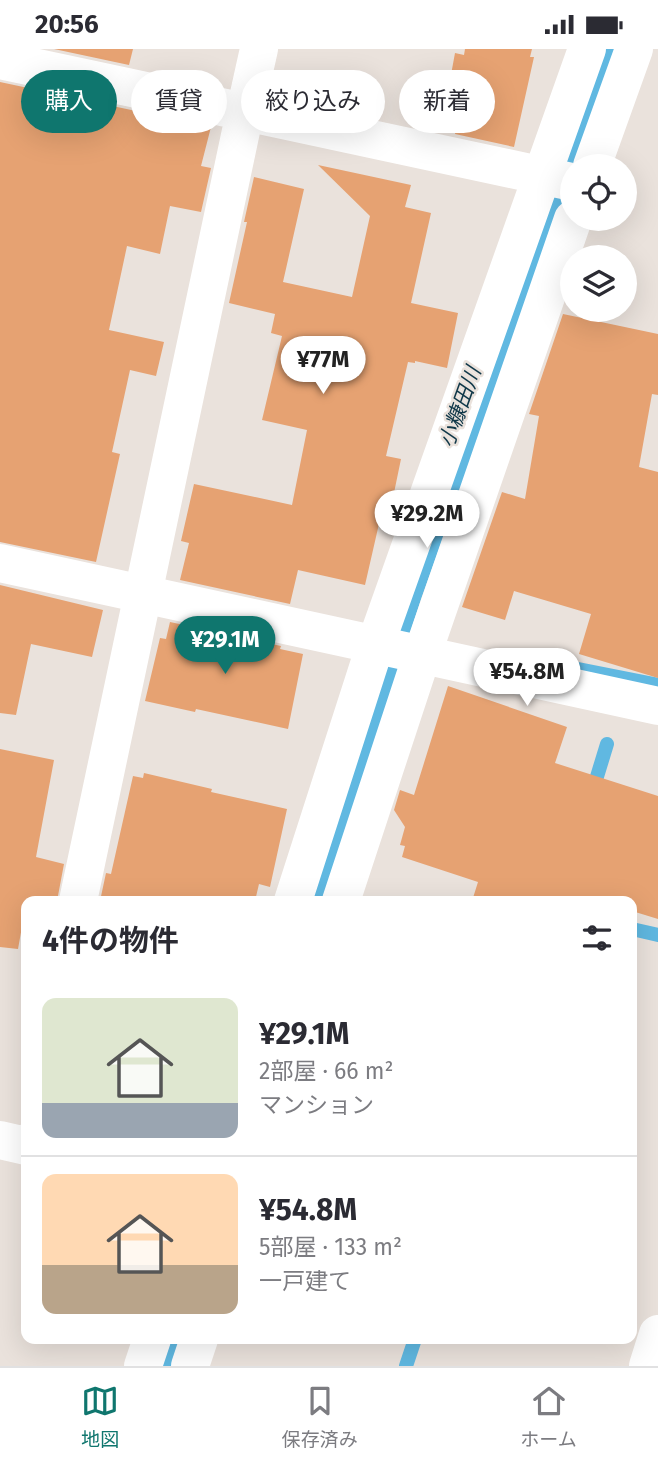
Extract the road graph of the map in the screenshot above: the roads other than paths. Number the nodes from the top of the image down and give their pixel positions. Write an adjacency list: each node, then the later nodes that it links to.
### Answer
1 (259, 49): 5 (street)
2 (587, 49): 10 (street)
3 (634, 49): 9 (street)
4 (0, 60): 6 (street)
5 (254, 70)
6 (241, 111)
7 (241, 131): 13 (street)
8 (342, 133): 10 (street)
9 (596, 154)
10 (554, 179): 14 (street)
11 (568, 231): 14 (street)
12 (0, 563): 13 (street)
13 (143, 594): 14 (street); 16 (street)
14 (397, 650): 15 (street); 17 (street); 18 (street)
15 (658, 706)
16 (79, 896)
17 (295, 896)
18 (342, 896)
19 (0, 1140): 20 (street)
20 (21, 1144)
21 (658, 1334): 26 (street)
22 (150, 1344): 24 (street)
23 (197, 1344): 25 (street)
24 (143, 1366)
25 (190, 1366)
26 (648, 1366)

